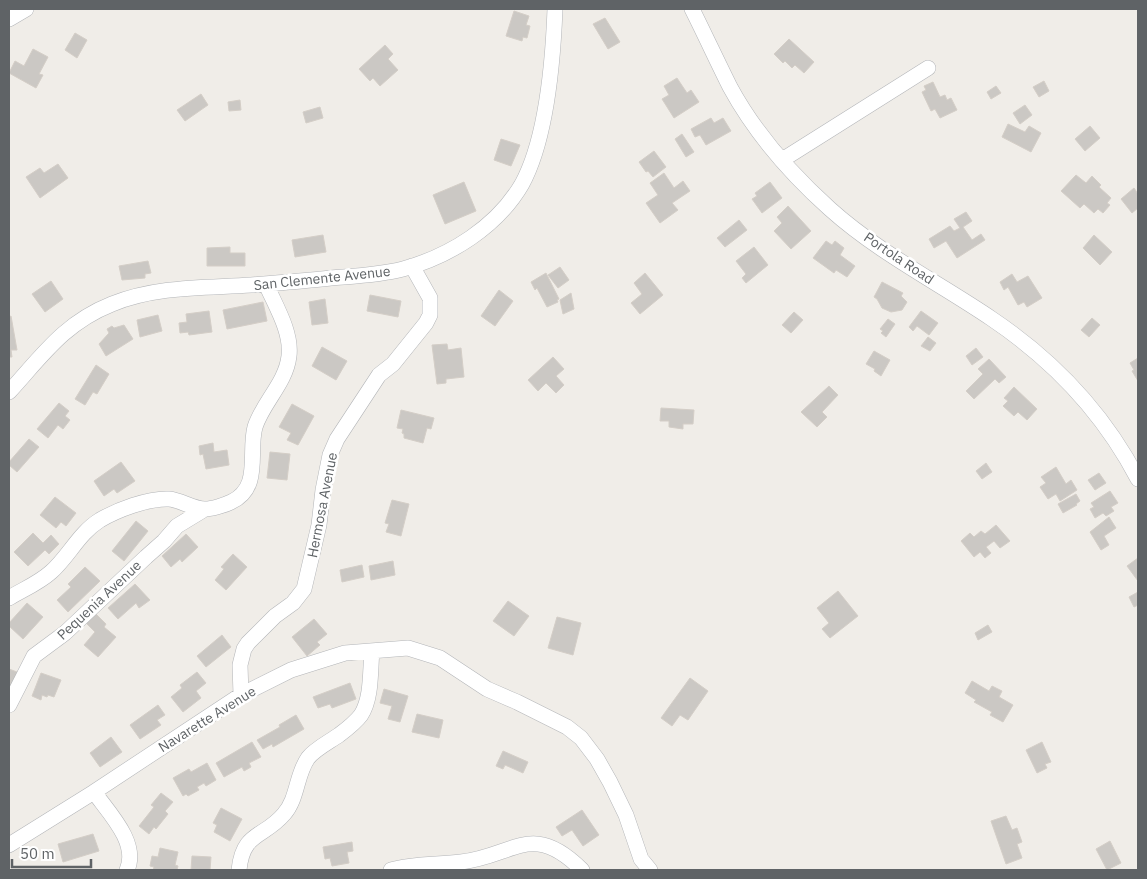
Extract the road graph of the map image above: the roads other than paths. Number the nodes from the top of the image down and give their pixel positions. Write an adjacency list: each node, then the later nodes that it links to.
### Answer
1 (26, 9): 4 (street)
2 (555, 9): 7 (street, San Clemente Avenue)
3 (692, 9): 6 (street, Portola Road)
4 (9, 19)
5 (928, 68): 6 (street)
6 (782, 160): 10 (street, Portola Road)
7 (412, 266): 8 (street, San Clemente Avenue); 14 (street, Hermosa Avenue)
8 (266, 284): 9 (street, San Clemente Avenue); 11 (street)
9 (9, 392)
10 (1138, 480)
11 (205, 509): 12 (street); 15 (street, Pequenia Avenue)
12 (9, 598)
13 (372, 651): 14 (street, Navarette Avenue); 19 (street); 22 (street, Navarette Avenue)
14 (240, 695): 16 (street, Navarette Avenue)
15 (9, 705)
16 (94, 792): 17 (street, Navarette Avenue); 18 (street)
17 (9, 845)
18 (127, 870)
19 (239, 870)
20 (391, 870): 21 (street)
21 (582, 870)
22 (650, 870)

